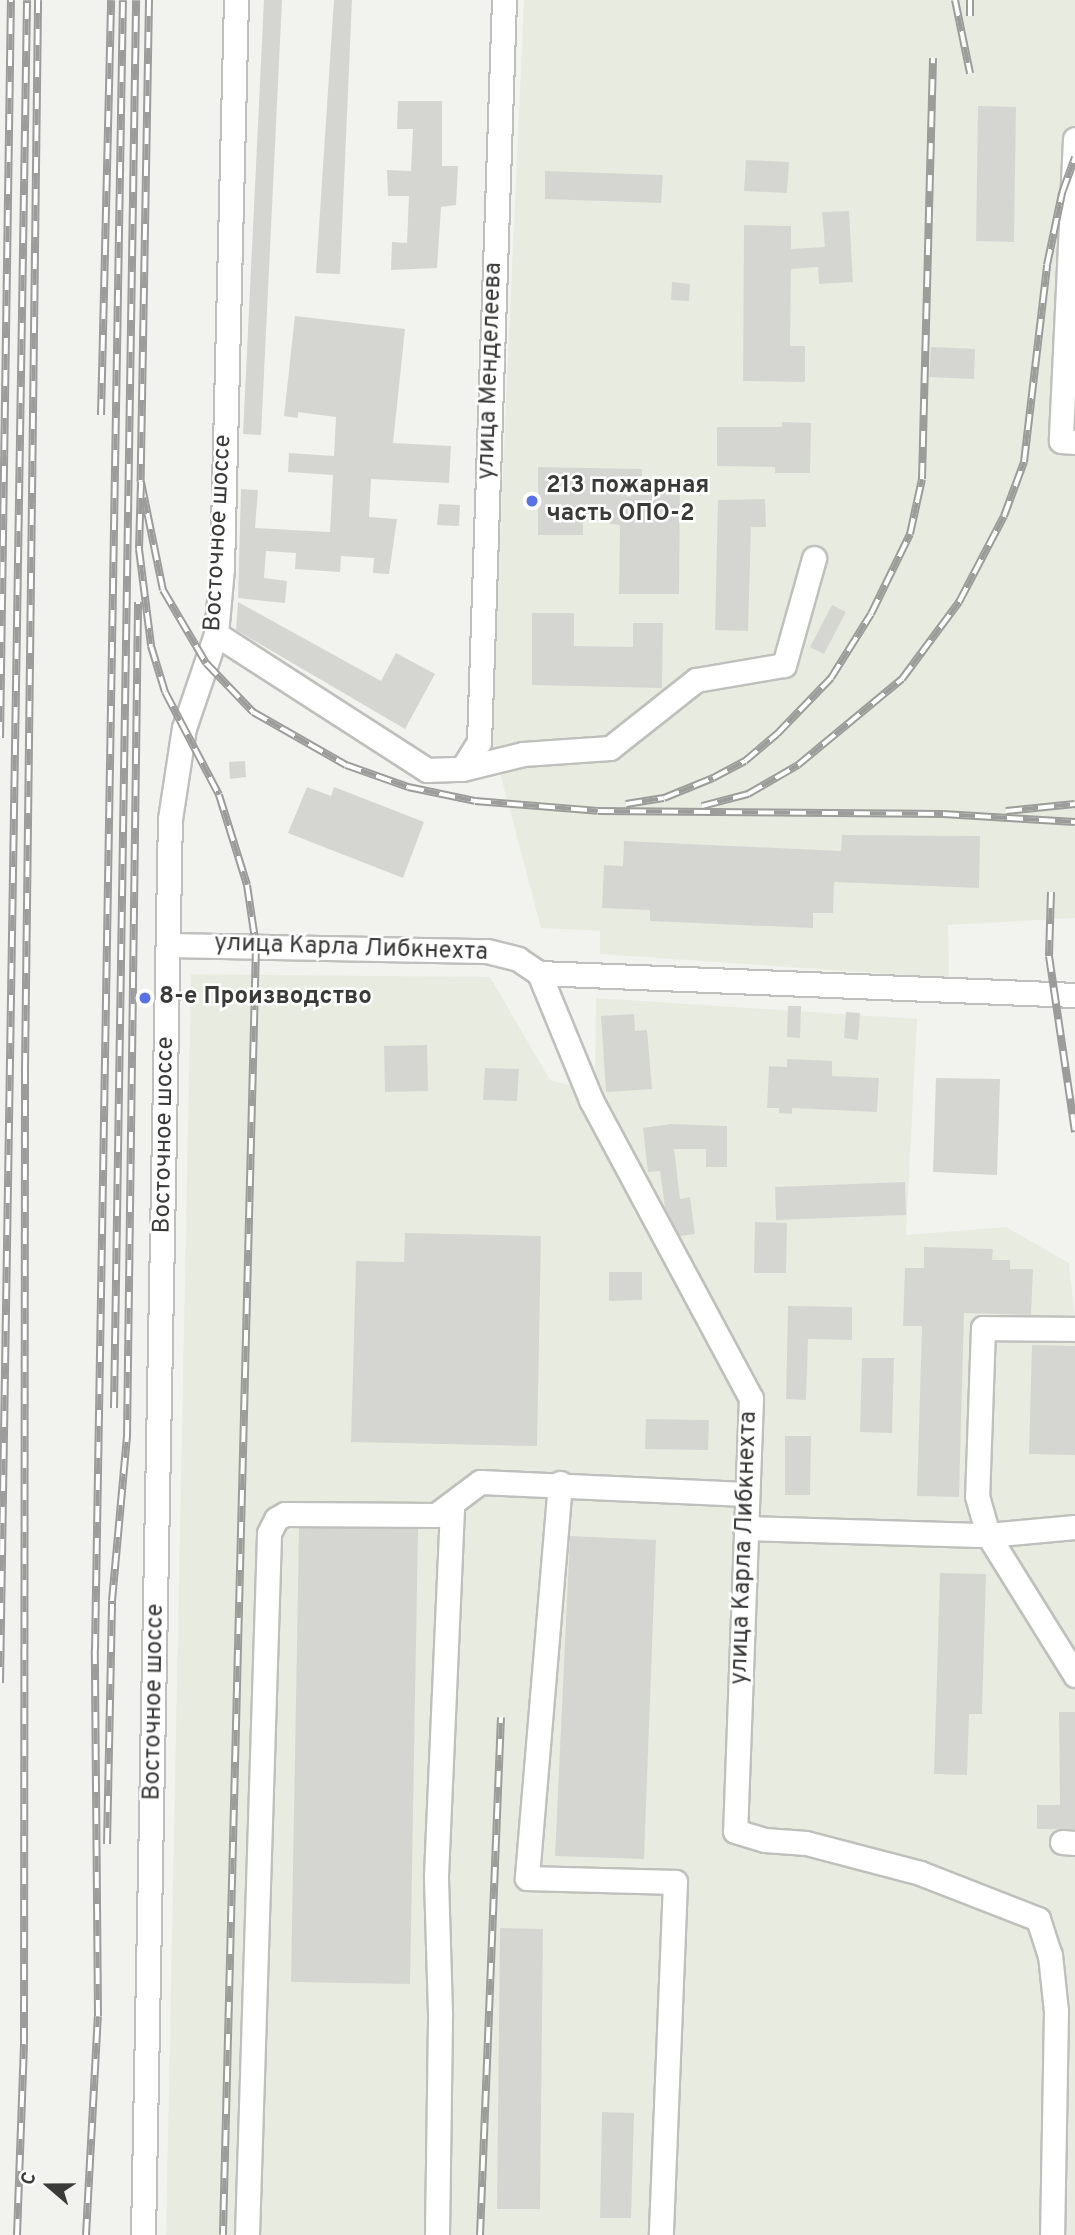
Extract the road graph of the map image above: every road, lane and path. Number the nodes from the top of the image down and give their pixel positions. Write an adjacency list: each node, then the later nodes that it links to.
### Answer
1 (236, 0): 6 (street, Восточное шоссе)
2 (504, 0): 7 (street, улица Менделеева)
3 (1075, 139): 4 (street)
4 (1075, 442)
5 (814, 558): 7 (street)
6 (216, 634): 7 (street); 8 (street, Восточное шоссе)
7 (462, 769)
8 (168, 945): 9 (street, улица Карла Либкнехта); 19 (street, Восточное шоссе)
9 (539, 973): 10 (street); 13 (street, улица Карла Либкнехта)
10 (1075, 995)
11 (1075, 1329): 17 (street)
12 (560, 1483): 13 (street); 14 (street); 22 (street)
13 (747, 1493): 16 (street, улица Карла Либкнехта)
14 (452, 1508): 20 (street); 21 (street)
15 (1075, 1527): 17 (street)
16 (745, 1528): 17 (street); 23 (street, улица Карла Либкнехта)
17 (988, 1535): 18 (street)
18 (1075, 1675)
19 (143, 2235)
20 (247, 2235)
21 (437, 2235)
22 (661, 2235)
23 (1052, 2235)

